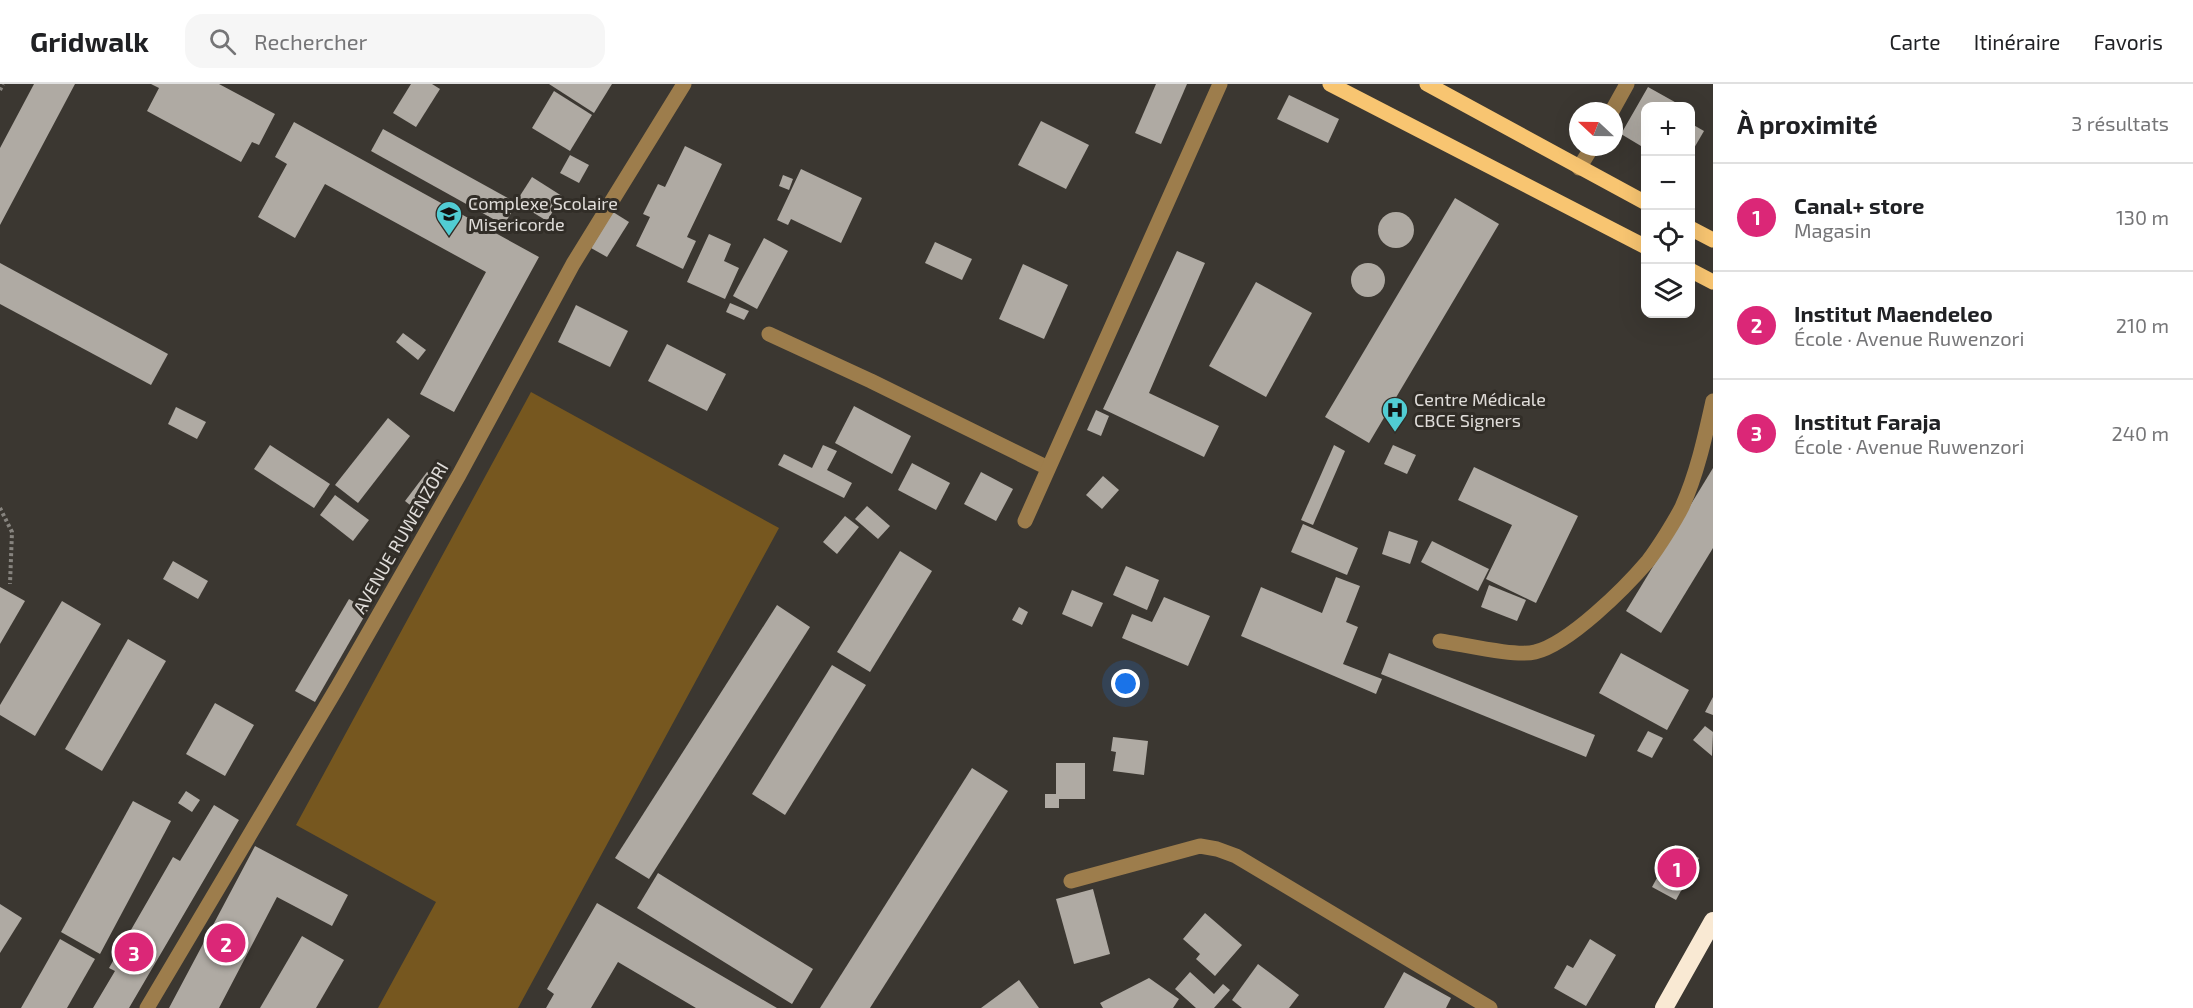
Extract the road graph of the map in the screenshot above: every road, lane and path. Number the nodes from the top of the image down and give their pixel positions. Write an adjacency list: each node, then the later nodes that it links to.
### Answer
1 (3, 84): 8 (path)
2 (684, 84): 27 (street, AVENUE RUWENZORI)
3 (1220, 84): 20 (street)
4 (1330, 84): 7 (main road)
5 (1427, 84): 11 (main road)
6 (1628, 84): 9 (street)
7 (1347, 88): 15 (main road)
8 (0, 90)
9 (1617, 102)
10 (1587, 156): 11 (street)
11 (1580, 168): 12 (main road)
12 (1641, 200)
13 (1695, 231): 14 (main road)
14 (1713, 240)
15 (1641, 244)
16 (1695, 273): 17 (main road)
17 (1713, 282)
18 (769, 334): 20 (street)
19 (1713, 402): 24 (street)
20 (1048, 468): 22 (street)
21 (0, 508): 23 (path)
22 (1025, 521)
23 (10, 584)
24 (1440, 640)
25 (1071, 881): 28 (street)
26 (1713, 921): 29 (highway)
27 (147, 1008)
28 (1490, 1008)
29 (1664, 1008)

